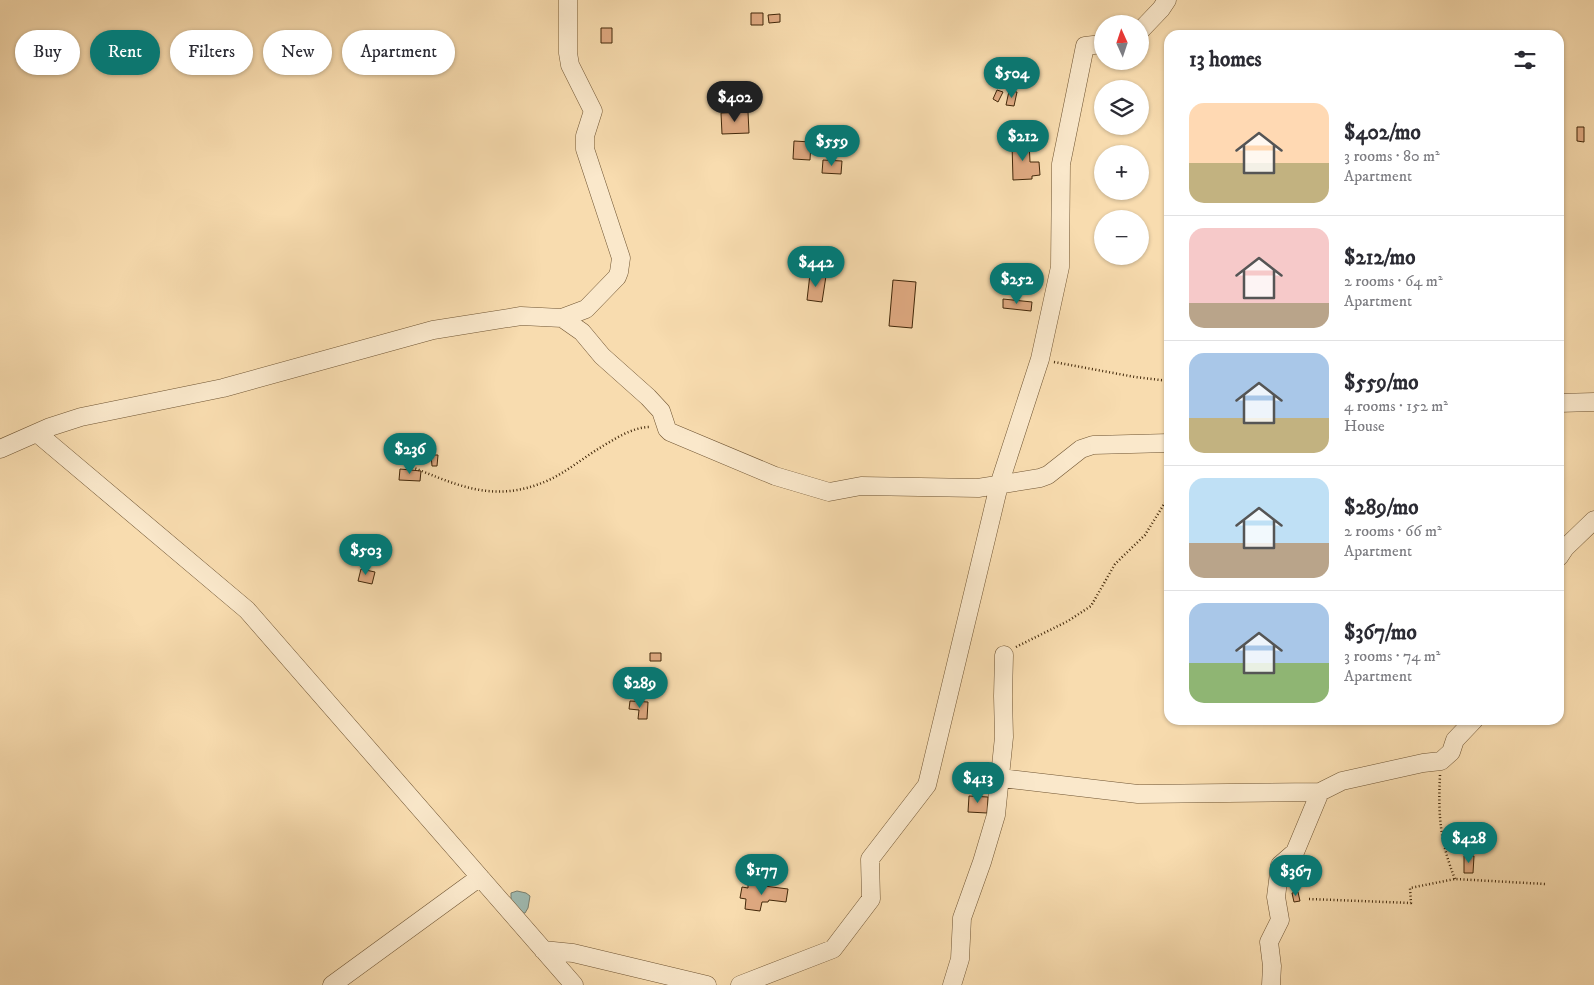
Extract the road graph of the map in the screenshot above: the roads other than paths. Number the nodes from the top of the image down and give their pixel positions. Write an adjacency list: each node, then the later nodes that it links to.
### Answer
1 (568, 0): 5 (street)
2 (1167, 0): 3 (street)
3 (1149, 22)
4 (1094, 45): 11 (street)
5 (562, 318): 8 (street); 11 (street)
6 (1594, 402): 7 (street)
7 (1564, 403)
8 (37, 433): 10 (street); 18 (street)
9 (1164, 443): 11 (street)
10 (0, 449)
11 (1000, 485): 23 (street)
12 (1594, 520): 13 (street)
13 (1564, 550)
14 (1004, 655): 16 (street)
15 (1469, 725): 17 (street)
16 (1001, 778): 17 (street); 24 (street)
17 (1320, 792): 25 (street)
18 (480, 877): 19 (street); 20 (street)
19 (543, 950): 21 (street); 22 (street)
20 (332, 985)
21 (574, 985)
22 (707, 985)
23 (740, 985)
24 (952, 985)
25 (1271, 985)

